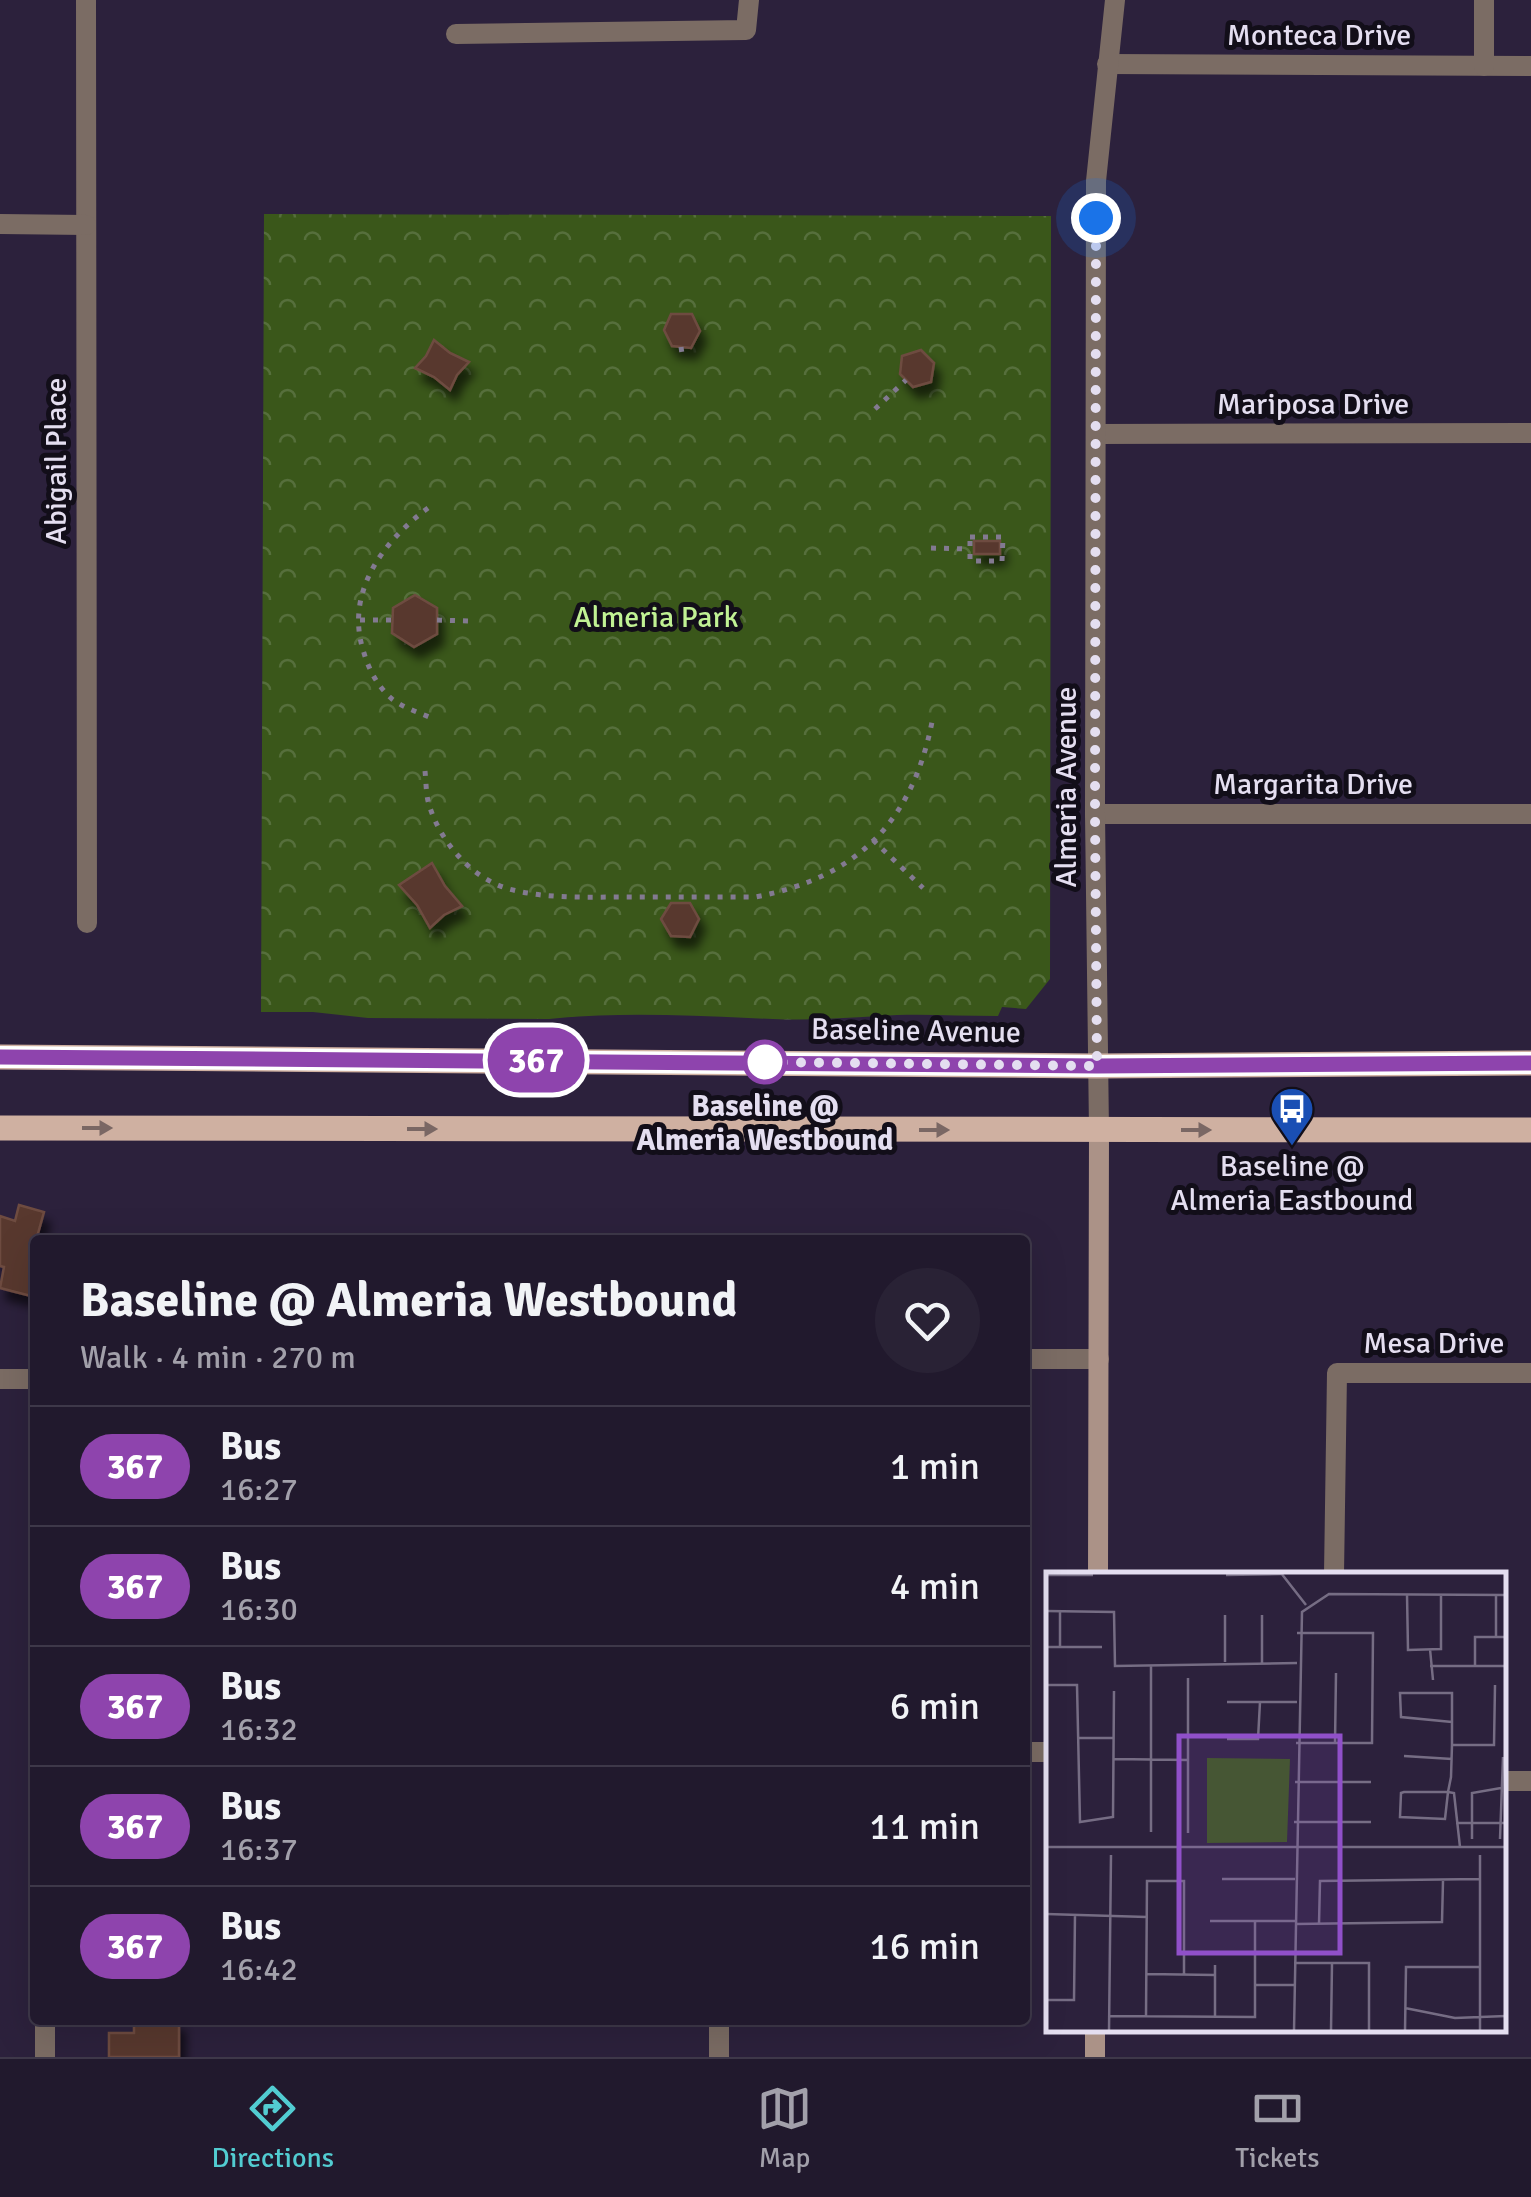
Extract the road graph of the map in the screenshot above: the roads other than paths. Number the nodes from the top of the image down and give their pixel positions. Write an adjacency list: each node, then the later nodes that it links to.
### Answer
1 (86, 0): 10 (street, Abigail Place)
2 (750, 0): 5 (street)
3 (1115, 0): 6 (street, Almeria Avenue)
4 (1484, 0): 7 (street)
5 (456, 34)
6 (1107, 64): 7 (street, Monteca Drive); 11 (street, Almeria Avenue)
7 (1484, 66): 8 (street, Monteca Drive)
8 (1531, 66)
9 (0, 224): 10 (street)
10 (86, 224): 15 (street, Abigail Place)
11 (1096, 434): 12 (street, Mariposa Drive); 13 (street, Almeria Avenue)
12 (1531, 434)
13 (1095, 814): 14 (street, Margarita Drive); 18 (street, Almeria Avenue)
14 (1531, 814)
15 (86, 922)
16 (0, 1057): 18 (main road, Baseline Avenue)
17 (1531, 1063): 18 (main road, Baseline Avenue)
18 (1097, 1066): 20 (street, Almeria Avenue)
19 (0, 1128): 20 (main road, one-way to 20)
20 (1099, 1130): 21 (main road, one-way to 21); 23 (street, Almeria Avenue)
21 (1531, 1130)
22 (1030, 1359): 23 (street)
23 (1099, 1359): 27 (street, Almeria Avenue)
24 (1531, 1374): 28 (street, Mesa Drive)
25 (0, 1379): 26 (street)
26 (30, 1379)
27 (1098, 1572)
28 (1334, 1572)
29 (45, 2025): 31 (street)
30 (720, 2025): 32 (street)
31 (44, 2057)
32 (720, 2057)

